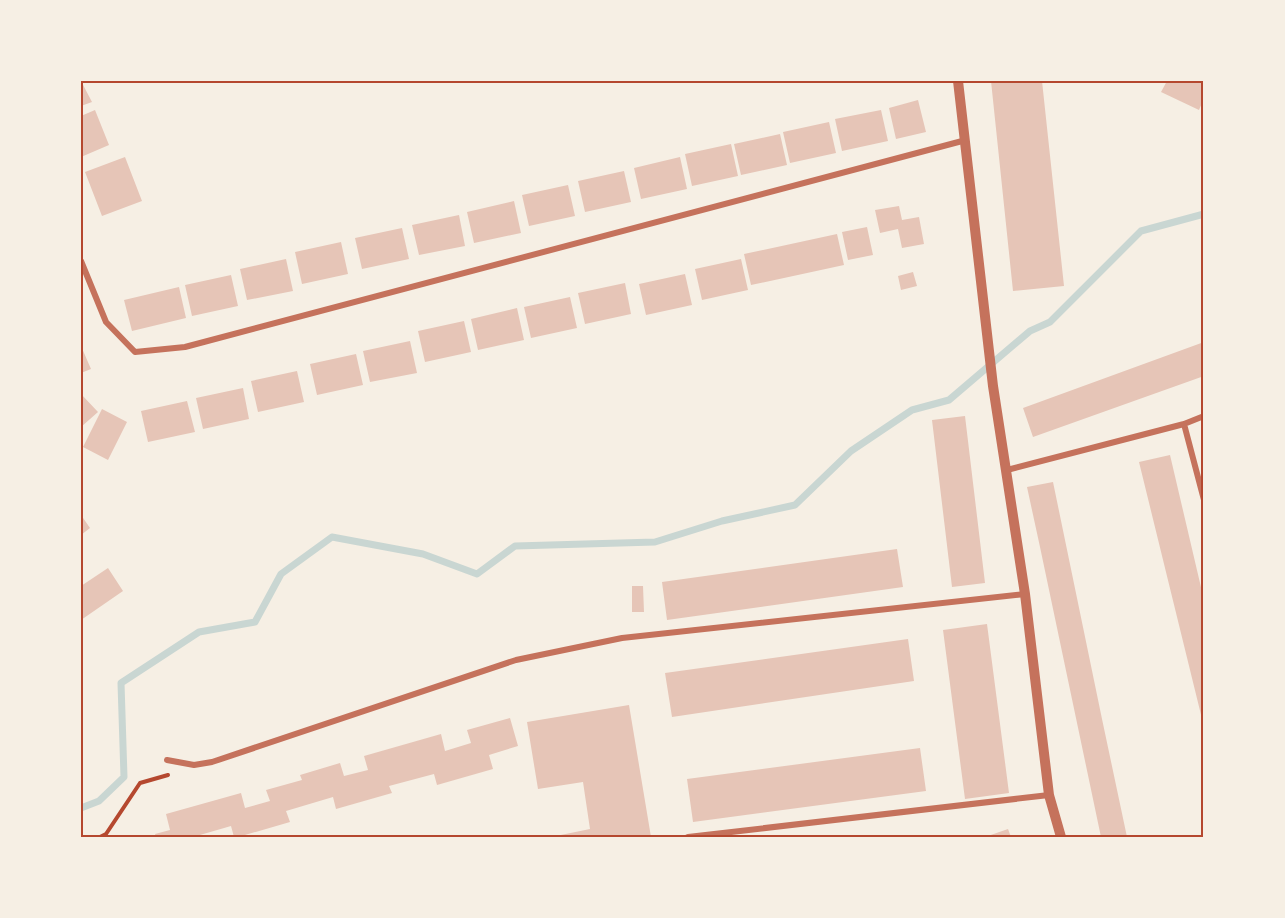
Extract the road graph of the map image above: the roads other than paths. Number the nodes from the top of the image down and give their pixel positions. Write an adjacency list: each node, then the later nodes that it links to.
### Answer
1 (958, 81): 2 (street)
2 (967, 140): 3 (street); 6 (street)
3 (81, 261)
4 (1204, 416): 5 (street)
5 (1184, 424): 6 (street); 7 (street)
6 (1007, 470): 8 (street)
7 (1204, 500)
8 (1025, 594): 9 (street); 10 (street)
9 (167, 760)
10 (1049, 795): 11 (street); 12 (street)
11 (688, 837)
12 (1061, 837)

